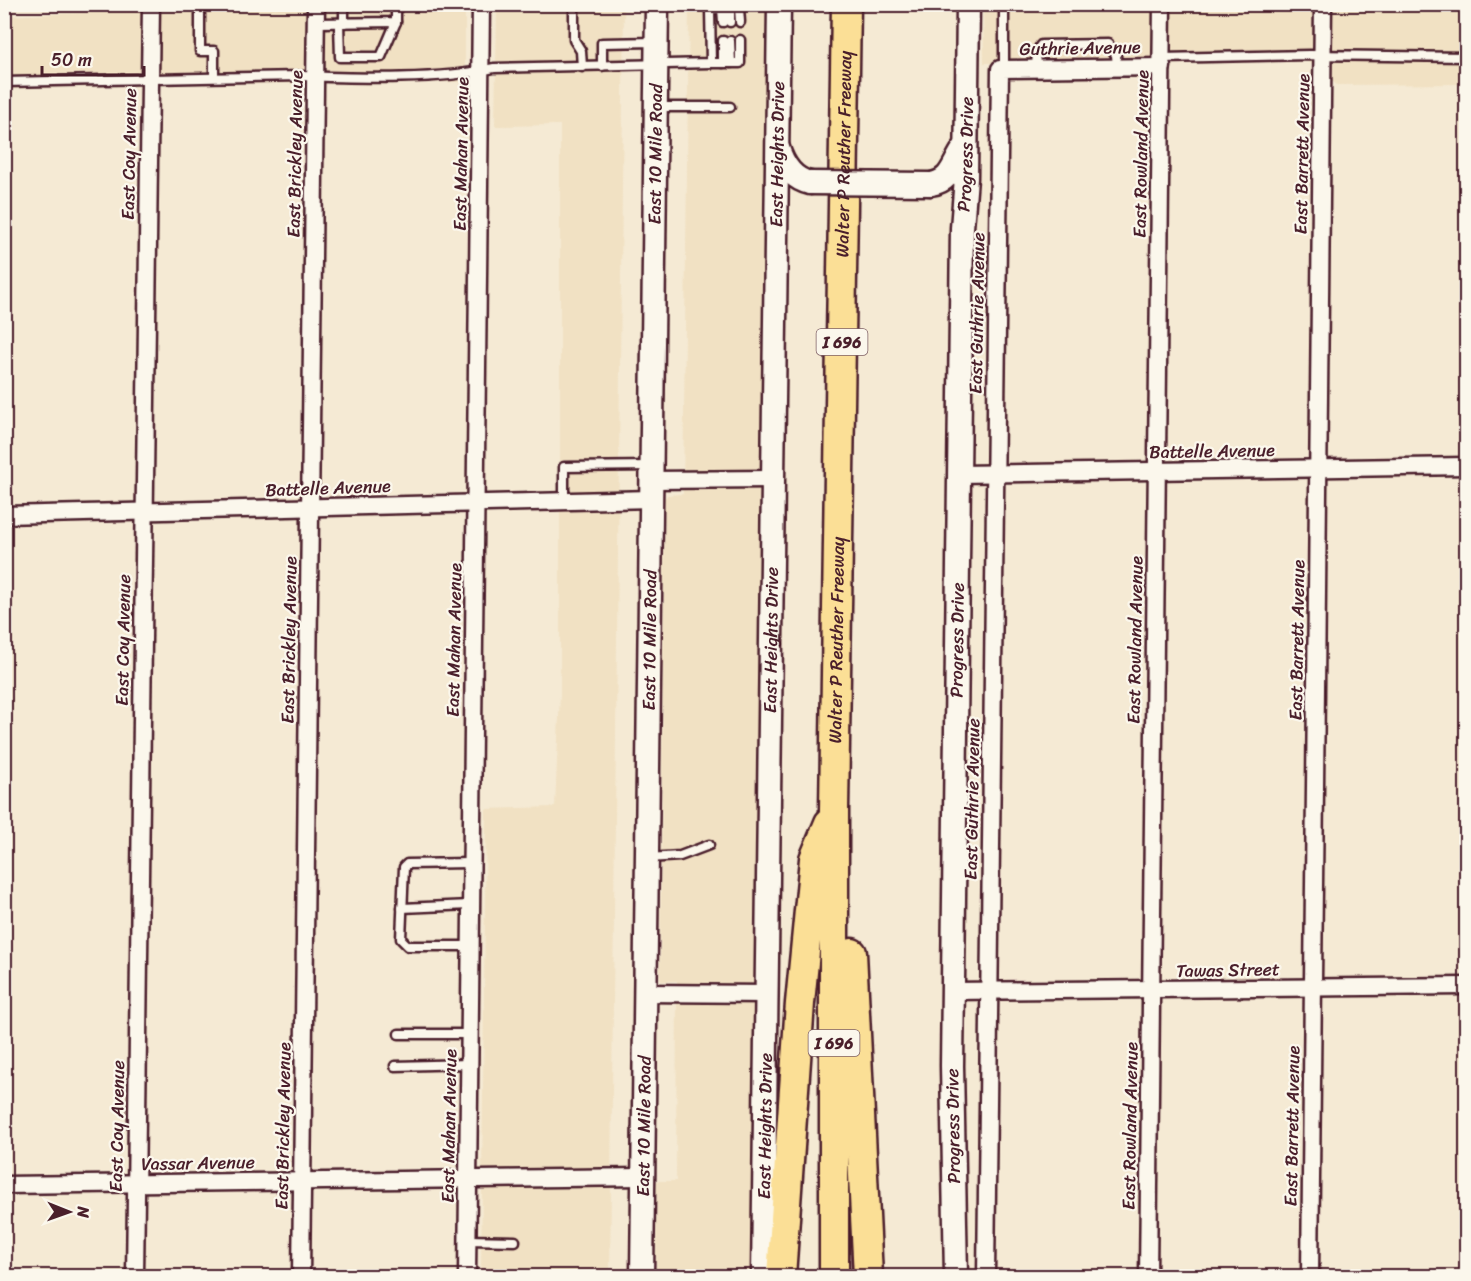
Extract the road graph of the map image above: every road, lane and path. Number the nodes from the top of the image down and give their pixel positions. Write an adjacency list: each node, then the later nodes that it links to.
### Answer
1 (151, 4): 33 (street, East Coy Avenue)
2 (200, 4): 32 (lane)
3 (316, 4): 17 (street, East Brickley Avenue)
4 (344, 4): 18 (lane)
5 (396, 4): 16 (lane)
6 (481, 4): 30 (street, East Mahan Avenue)
7 (574, 4): 26 (lane)
8 (657, 4): 19 (main road, East 10 Mile Road)
9 (779, 4): 37 (main road, East Heights Drive)
10 (968, 4): 38 (main road, Progress Drive)
11 (1162, 4): 22 (street, East Rowland Avenue)
12 (1323, 4): 20 (street, East Barrett Avenue)
13 (727, 7): 13 (lane); 23 (lane)
14 (845, 10): 51 (highway, Walter P Reuther Freeway / I 696)
15 (1004, 10): 29 (lane)
16 (396, 22): 18 (lane); 18 (lane)
17 (316, 23): 18 (lane); 31 (street, East Brickley Avenue)
18 (342, 23)
19 (657, 53): 23 (lane); 25 (lane); 25 (lane); 35 (main road, East 10 Mile Road)
20 (1322, 55): 21 (lane); 22 (lane); 40 (street, East Barrett Avenue)
21 (1467, 57)
22 (1162, 62): 27 (street, Guthrie Avenue); 41 (street, East Rowland Avenue)
23 (711, 63): 24 (lane)
24 (727, 63): 24 (lane)
25 (602, 66): 26 (lane)
26 (582, 67): 30 (lane)
27 (1117, 67): 28 (street, Guthrie Avenue); 28 (lane)
28 (1036, 68): 29 (street, Guthrie Avenue)
29 (1002, 69): 43 (street, East Guthrie Avenue)
30 (482, 71): 31 (lane); 47 (street, East Mahan Avenue)
31 (316, 76): 32 (lane); 48 (street, East Brickley Avenue)
32 (214, 77): 33 (lane)
33 (150, 79): 34 (lane); 49 (street, East Coy Avenue)
34 (4, 82)
35 (656, 107): 36 (lane); 45 (main road, East 10 Mile Road)
36 (730, 107)
37 (776, 137): 38 (main road, bridge); 44 (main road, East Heights Drive)
38 (967, 145): 42 (main road, Progress Drive)
39 (1467, 466): 40 (street, Battelle Avenue)
40 (1318, 469): 41 (street, Battelle Avenue); 60 (street, East Barrett Avenue)
41 (1157, 471): 43 (street, Battelle Avenue); 61 (street, East Rowland Avenue)
42 (959, 474): 43 (street, Battelle Avenue); 62 (main road, Progress Drive)
43 (995, 474): 63 (street, East Guthrie Avenue)
44 (773, 479): 45 (street, Battelle Avenue); 65 (main road, East Heights Drive)
45 (652, 482): 46 (street, Battelle Avenue); 46 (lane); 54 (main road, East 10 Mile Road)
46 (564, 501): 47 (street, Battelle Avenue)
47 (475, 503): 48 (street, Battelle Avenue); 55 (street, East Mahan Avenue)
48 (310, 508): 49 (street, Battelle Avenue); 72 (street, East Brickley Avenue)
49 (144, 512): 50 (street, Battelle Avenue); 73 (street, East Coy Avenue)
50 (4, 515)
51 (839, 663): 52 (highway, Walter P Reuther Freeway / I 696); 84 (highway)
52 (834, 810): 82 (highway); 83 (highway, Walter P Reuther Freeway / I 696)
53 (709, 845): 54 (lane)
54 (647, 858): 64 (main road, East 10 Mile Road)
55 (470, 863): 56 (street, East Mahan Avenue); 57 (lane)
56 (470, 905): 57 (lane); 58 (street, East Mahan Avenue)
57 (402, 908): 58 (lane)
58 (470, 946): 67 (street, East Mahan Avenue)
59 (1467, 986): 60 (street, Tawas Street)
60 (1313, 988): 61 (street, Tawas Street); 88 (street, East Barrett Avenue)
61 (1151, 990): 63 (street, Tawas Street); 87 (street, East Rowland Avenue)
62 (953, 992): 63 (street, Tawas Street); 85 (main road, Progress Drive)
63 (989, 992): 86 (street, East Guthrie Avenue)
64 (645, 993): 65 (street); 70 (main road, East 10 Mile Road)
65 (767, 994): 81 (main road, East Heights Drive)
66 (399, 1034): 67 (lane)
67 (470, 1034): 68 (street, East Mahan Avenue)
68 (469, 1064): 69 (lane); 71 (street, East Mahan Avenue)
69 (395, 1066)
70 (643, 1177): 71 (street, Vassar Avenue); 80 (main road, East 10 Mile Road)
71 (468, 1179): 72 (street, Vassar Avenue); 75 (street, East Mahan Avenue)
72 (302, 1181): 73 (street, Vassar Avenue); 78 (street, East Brickley Avenue)
73 (136, 1184): 74 (street, Vassar Avenue); 77 (street, East Coy Avenue)
74 (4, 1185)
75 (467, 1240): 76 (lane); 79 (street, East Mahan Avenue)
76 (514, 1240)
77 (135, 1276)
78 (301, 1276)
79 (467, 1276)
80 (642, 1276)
81 (763, 1276)
82 (781, 1276)
83 (834, 1276)
84 (868, 1276)
85 (956, 1276)
86 (986, 1276)
87 (1148, 1276)
88 (1310, 1276)

